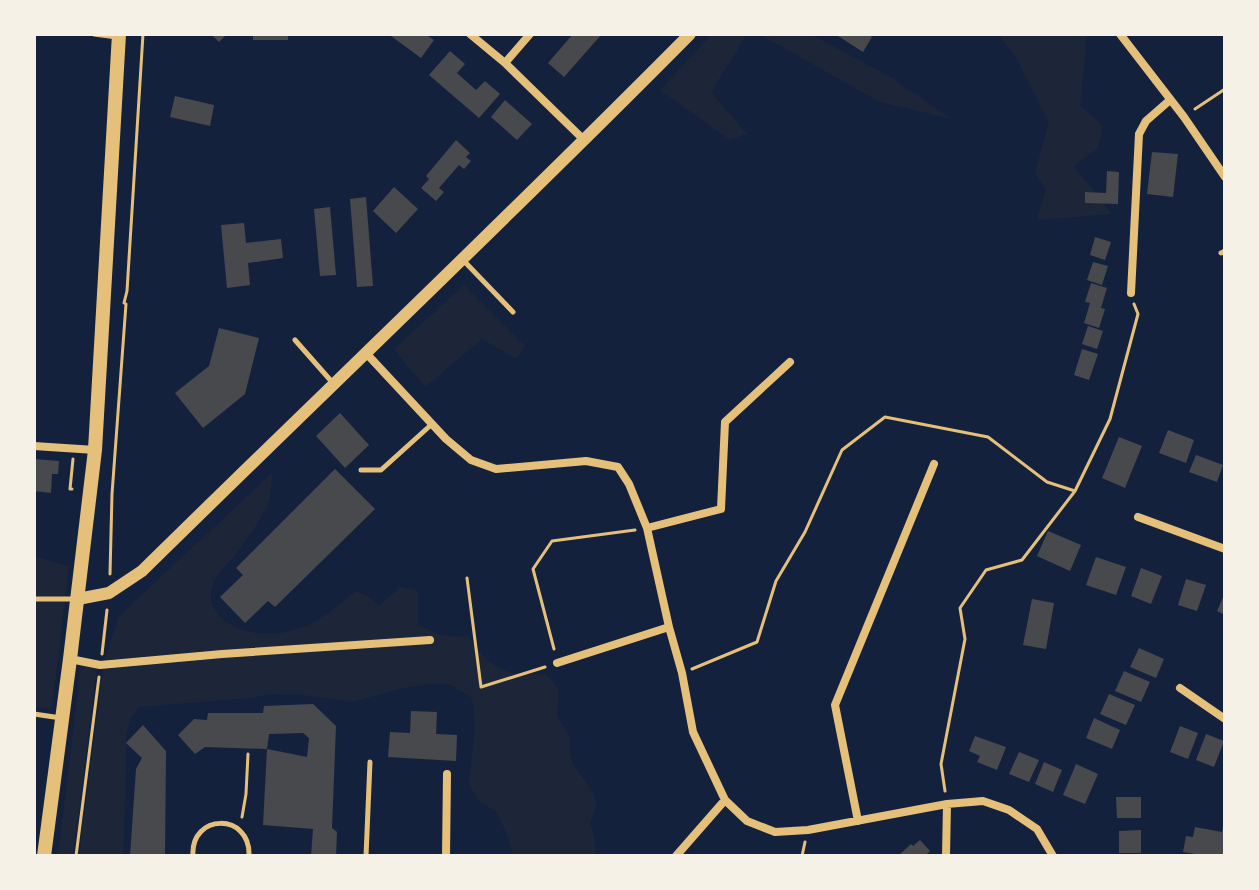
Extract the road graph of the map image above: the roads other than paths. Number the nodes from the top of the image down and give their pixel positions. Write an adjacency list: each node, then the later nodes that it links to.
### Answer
1 (94, 34): 6 (lane)
2 (470, 34): 7 (street)
3 (530, 34): 7 (street)
4 (690, 34): 9 (street)
5 (1120, 34): 8 (street)
6 (119, 35): 20 (main road)
7 (505, 63): 9 (street)
8 (1170, 100): 10 (street); 12 (street)
9 (583, 139): 11 (street)
10 (1225, 177)
11 (462, 260): 13 (lane); 15 (street)
12 (1131, 293)
13 (513, 312)
14 (295, 340): 17 (lane)
15 (365, 352): 17 (street); 18 (street)
16 (790, 362): 24 (street)
17 (333, 383): 27 (street)
18 (432, 424): 22 (lane); 24 (street)
19 (34, 446): 20 (street)
20 (95, 450): 27 (main road)
21 (934, 464): 40 (street)
22 (361, 470)
23 (1138, 517): 25 (street)
24 (647, 528): 28 (street)
25 (1225, 549)
26 (34, 599): 27 (lane)
27 (78, 599): 30 (main road)
28 (669, 627): 31 (street); 38 (street)
29 (430, 640): 30 (street)
30 (70, 659): 34 (main road)
31 (557, 663)
32 (1180, 688): 35 (street)
33 (34, 714): 34 (lane)
34 (62, 718): 41 (main road)
35 (1225, 719)
36 (370, 762): 44 (lane)
37 (447, 774): 45 (street)
38 (725, 800): 40 (street); 46 (street)
39 (947, 804): 40 (street); 47 (street); 48 (street)
40 (858, 821)
41 (44, 856)
42 (193, 856): 43 (lane)
43 (249, 856)
44 (366, 856)
45 (446, 856)
46 (676, 856)
47 (946, 856)
48 (1053, 856)

